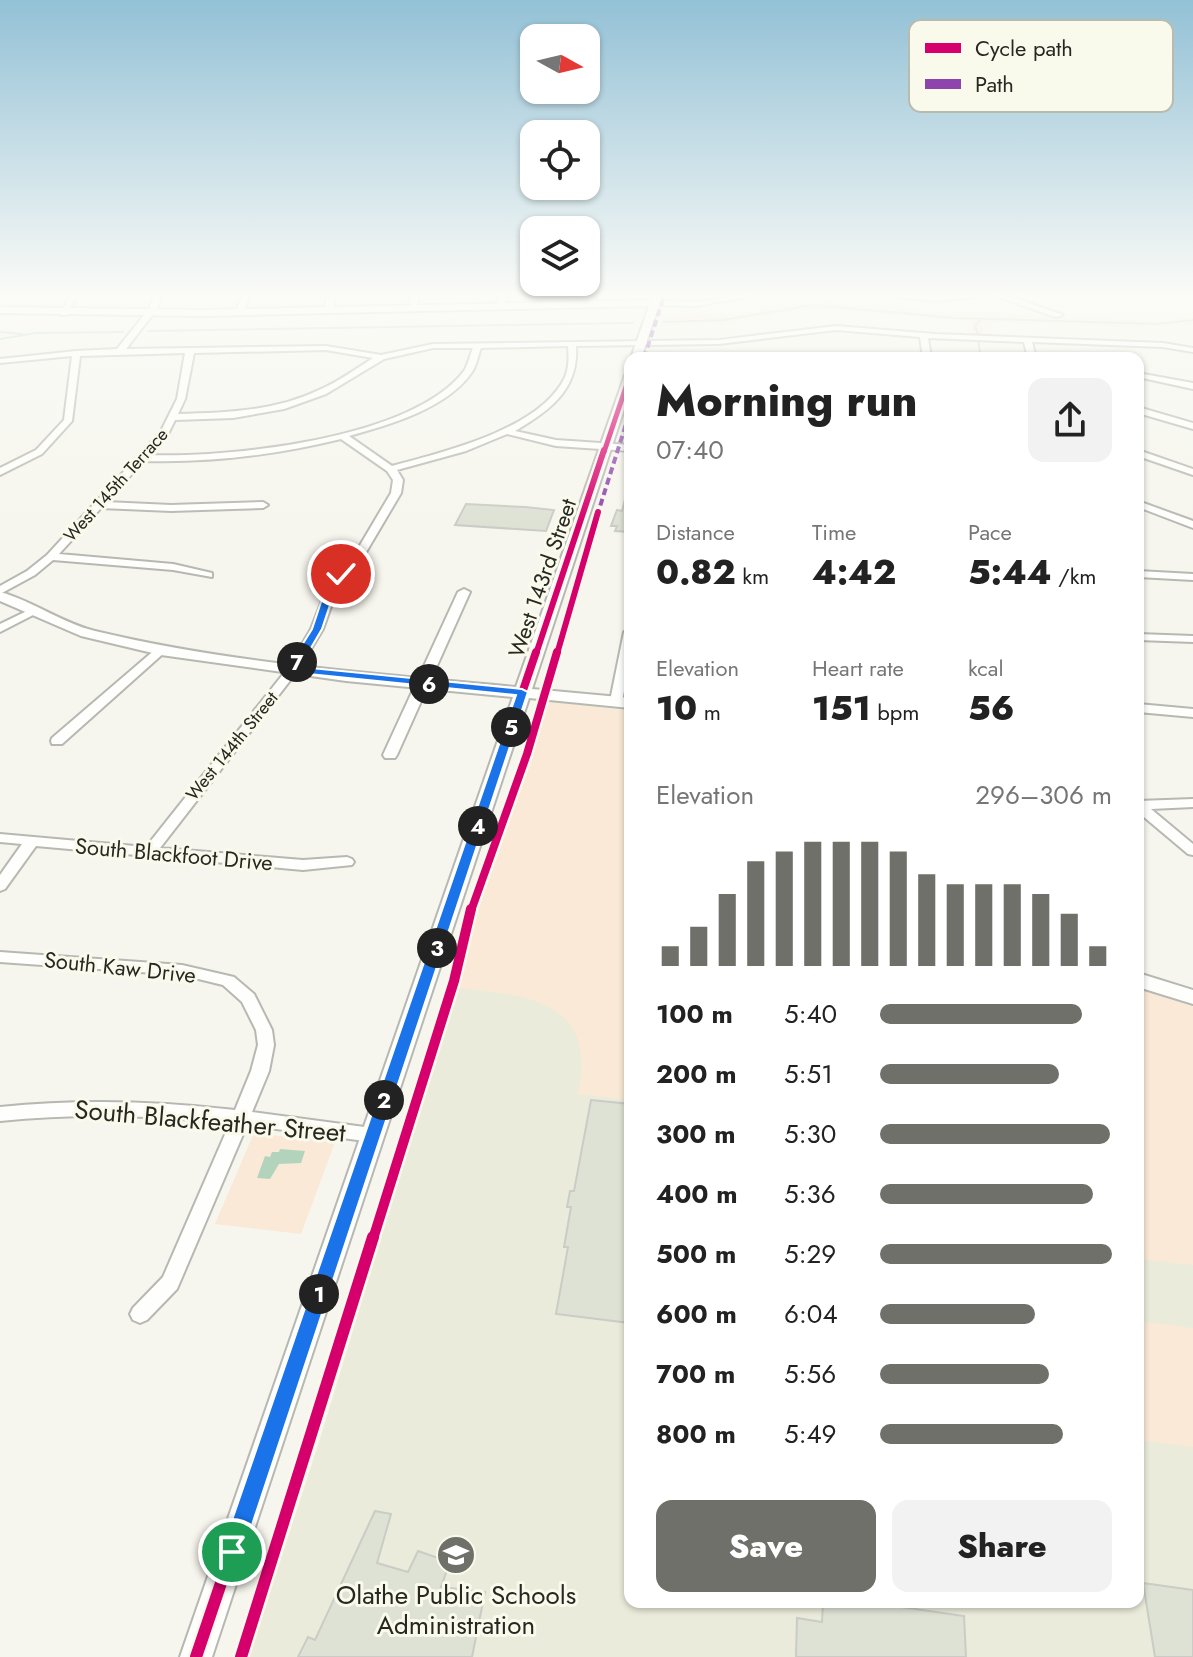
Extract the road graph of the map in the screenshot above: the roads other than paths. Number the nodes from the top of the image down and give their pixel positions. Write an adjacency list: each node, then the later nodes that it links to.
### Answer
1 (74, 370): 19 (street)
2 (186, 370): 10 (street, West 145th Terrace)
3 (359, 370): 10 (street)
4 (469, 370): 13 (street)
5 (572, 370): 12 (street)
6 (1144, 376): 7 (street)
7 (1193, 386)
8 (624, 409): 14 (street, West 143rd Street)
9 (1144, 412): 11 (street)
10 (174, 417): 17 (street, West 145th Terrace)
11 (1193, 426)
12 (505, 431): 14 (street); 18 (street)
13 (341, 435): 17 (street); 18 (street)
14 (606, 446): 15 (street); 38 (street, West 143rd Street)
15 (624, 448)
16 (1144, 455): 20 (street)
17 (143, 458): 21 (street, West 145th Terrace)
18 (391, 469): 36 (street, West 144th Street)
19 (0, 472)
20 (1193, 472)
21 (100, 505): 22 (street); 25 (street, West 145th Terrace)
22 (263, 505)
23 (1144, 506): 24 (street)
24 (1193, 525)
25 (51, 557): 27 (street); 30 (street, West 145th Terrace)
26 (1144, 574): 28 (street)
27 (208, 575)
28 (1193, 577)
29 (464, 592): 37 (street)
30 (0, 593): 31 (street)
31 (33, 611): 32 (street); 35 (street)
32 (0, 629)
33 (1144, 637): 34 (street)
34 (1193, 639)
35 (161, 650): 36 (street); 42 (street)
36 (293, 669): 37 (street); 50 (street, West 144th Street)
37 (422, 683): 38 (street); 43 (street)
38 (522, 692): 39 (street); 58 (street, West 143rd Street)
39 (623, 702)
40 (1144, 709): 41 (street)
41 (1193, 713)
42 (57, 741)
43 (390, 755)
44 (1193, 803): 45 (street)
45 (1144, 805)
46 (1144, 810): 49 (street)
47 (0, 838): 48 (street, South Blackfoot Drive)
48 (32, 841): 50 (street, South Blackfoot Drive); 52 (street)
49 (1193, 851)
50 (149, 852): 51 (street, South Blackfoot Drive)
51 (347, 862)
52 (0, 886)
53 (0, 957): 57 (street, South Kaw Drive)
54 (1144, 982): 55 (street)
55 (1193, 997)
56 (0, 1114): 57 (street, South Blackfeather Street)
57 (242, 1119): 58 (street, South Blackfeather Street); 59 (street, South Kaw Drive)
58 (372, 1135): 60 (street, West 143rd Street)
59 (140, 1314)
60 (196, 1657)

